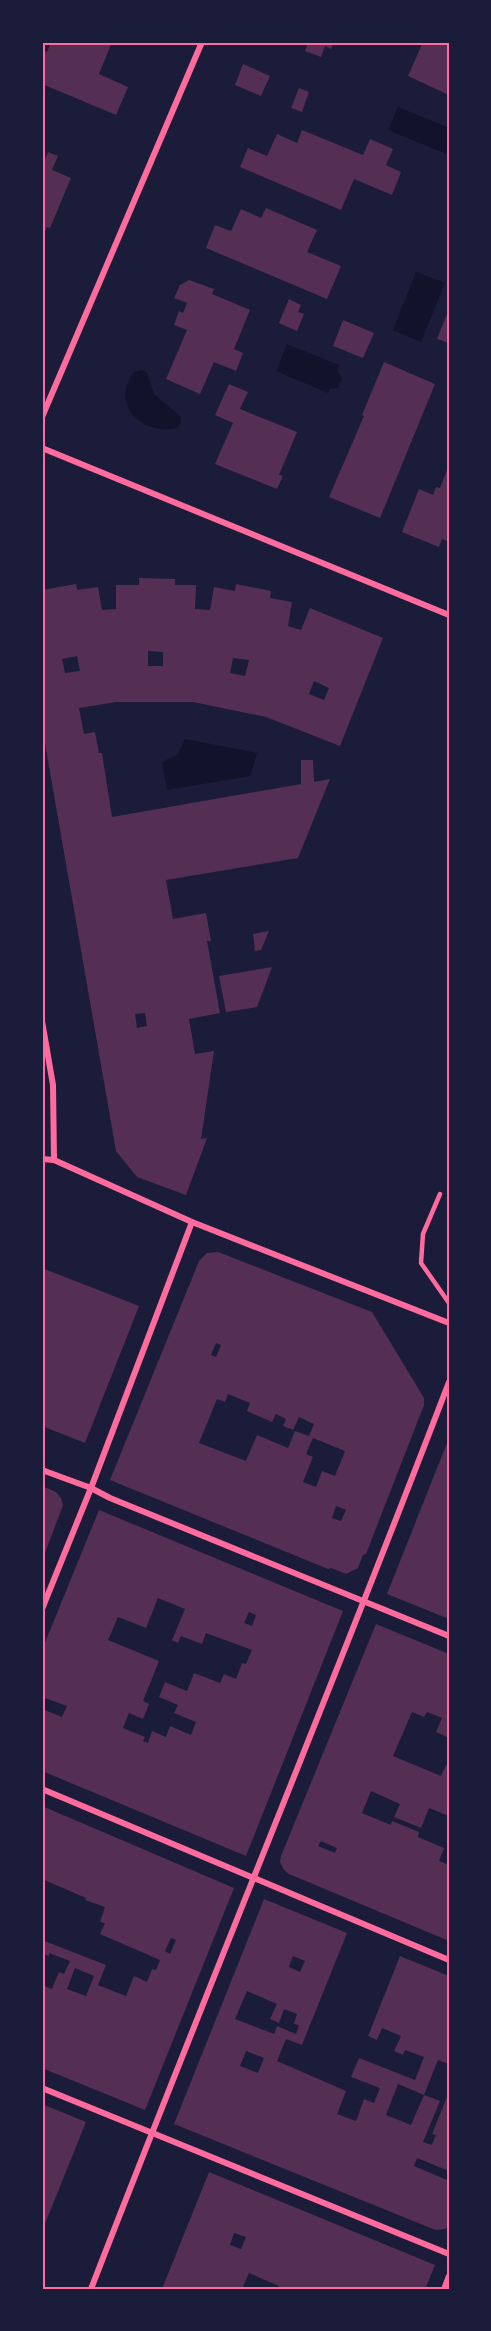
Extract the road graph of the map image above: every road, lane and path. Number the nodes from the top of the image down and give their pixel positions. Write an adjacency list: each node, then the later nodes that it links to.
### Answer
1 (202, 42): 2 (street)
2 (42, 417)
3 (42, 448): 4 (street)
4 (449, 615)
5 (42, 1021): 7 (street)
6 (42, 1159): 7 (street)
7 (54, 1160): 9 (street)
8 (440, 1194): 10 (lane)
9 (192, 1222): 11 (street); 14 (street)
10 (449, 1303)
11 (449, 1323)
12 (449, 1382): 15 (street)
13 (42, 1470): 14 (street)
14 (91, 1488): 15 (street); 16 (street)
15 (365, 1601): 17 (street); 19 (street)
16 (42, 1609)
17 (449, 1636)
18 (42, 1789): 19 (street)
19 (253, 1879): 20 (street); 22 (street)
20 (449, 1960)
21 (42, 2088): 22 (street)
22 (152, 2132): 23 (street); 25 (street)
23 (449, 2254)
24 (449, 2276): 26 (street)
25 (91, 2289)
26 (444, 2289)

